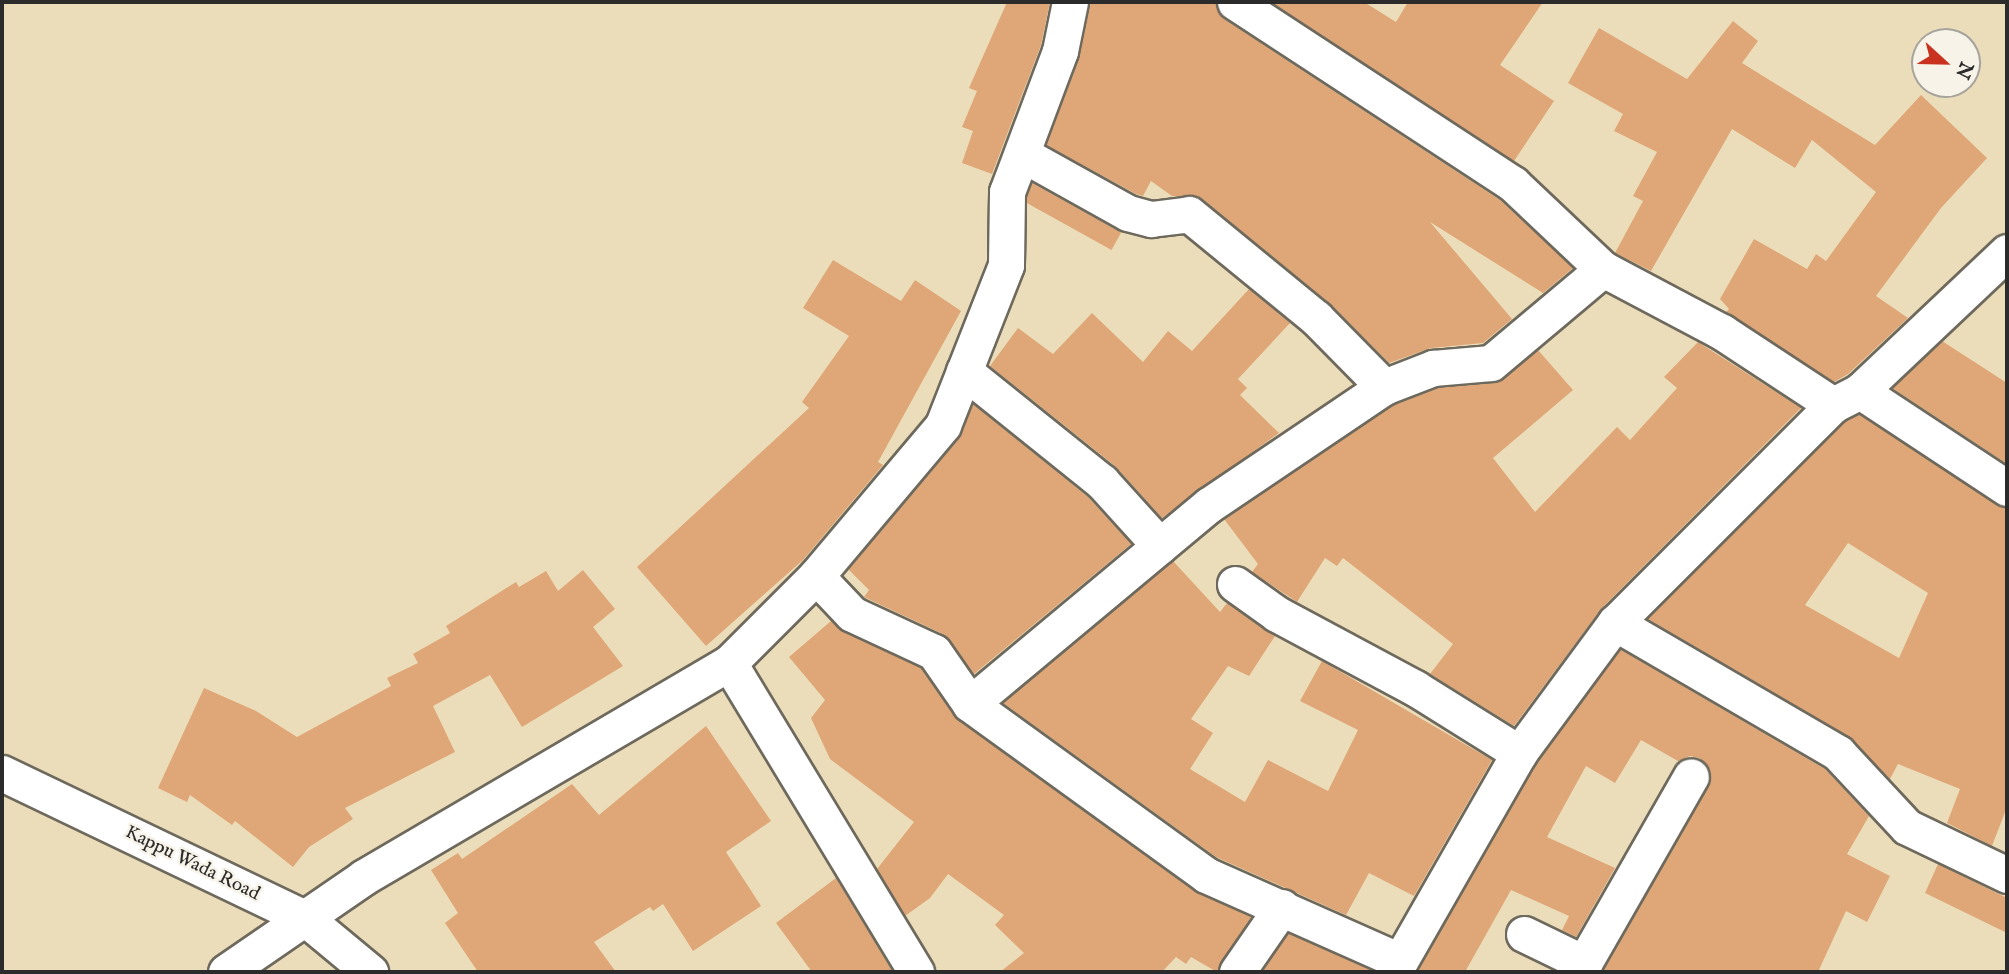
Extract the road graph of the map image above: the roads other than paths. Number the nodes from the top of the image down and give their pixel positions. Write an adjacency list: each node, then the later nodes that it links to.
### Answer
1 (1070, 2): 3 (street)
2 (1235, 2): 5 (street)
3 (1022, 154): 6 (street); 7 (street)
4 (2007, 252): 8 (street)
5 (1603, 269): 7 (street); 8 (street)
6 (964, 370): 10 (street); 11 (street)
7 (1384, 387): 10 (street)
8 (1846, 398): 9 (street); 13 (street)
9 (2007, 488)
10 (1160, 546): 15 (street)
11 (816, 576): 14 (street); 15 (street)
12 (1235, 584): 16 (street)
13 (1615, 623): 16 (street); 19 (street)
14 (729, 663): 21 (street); 27 (street)
15 (970, 704): 20 (street)
16 (1519, 753): 23 (street)
17 (2, 774): 21 (street, Kappu Wada Road)
18 (1691, 776): 24 (street)
19 (2007, 875)
20 (1282, 906): 23 (street); 28 (street)
21 (305, 918): 25 (street); 26 (street, Kappu Wada Road)
22 (1524, 934): 24 (street)
23 (1412, 966)
24 (1579, 968)
25 (226, 972)
26 (370, 972)
27 (916, 972)
28 (1237, 972)

